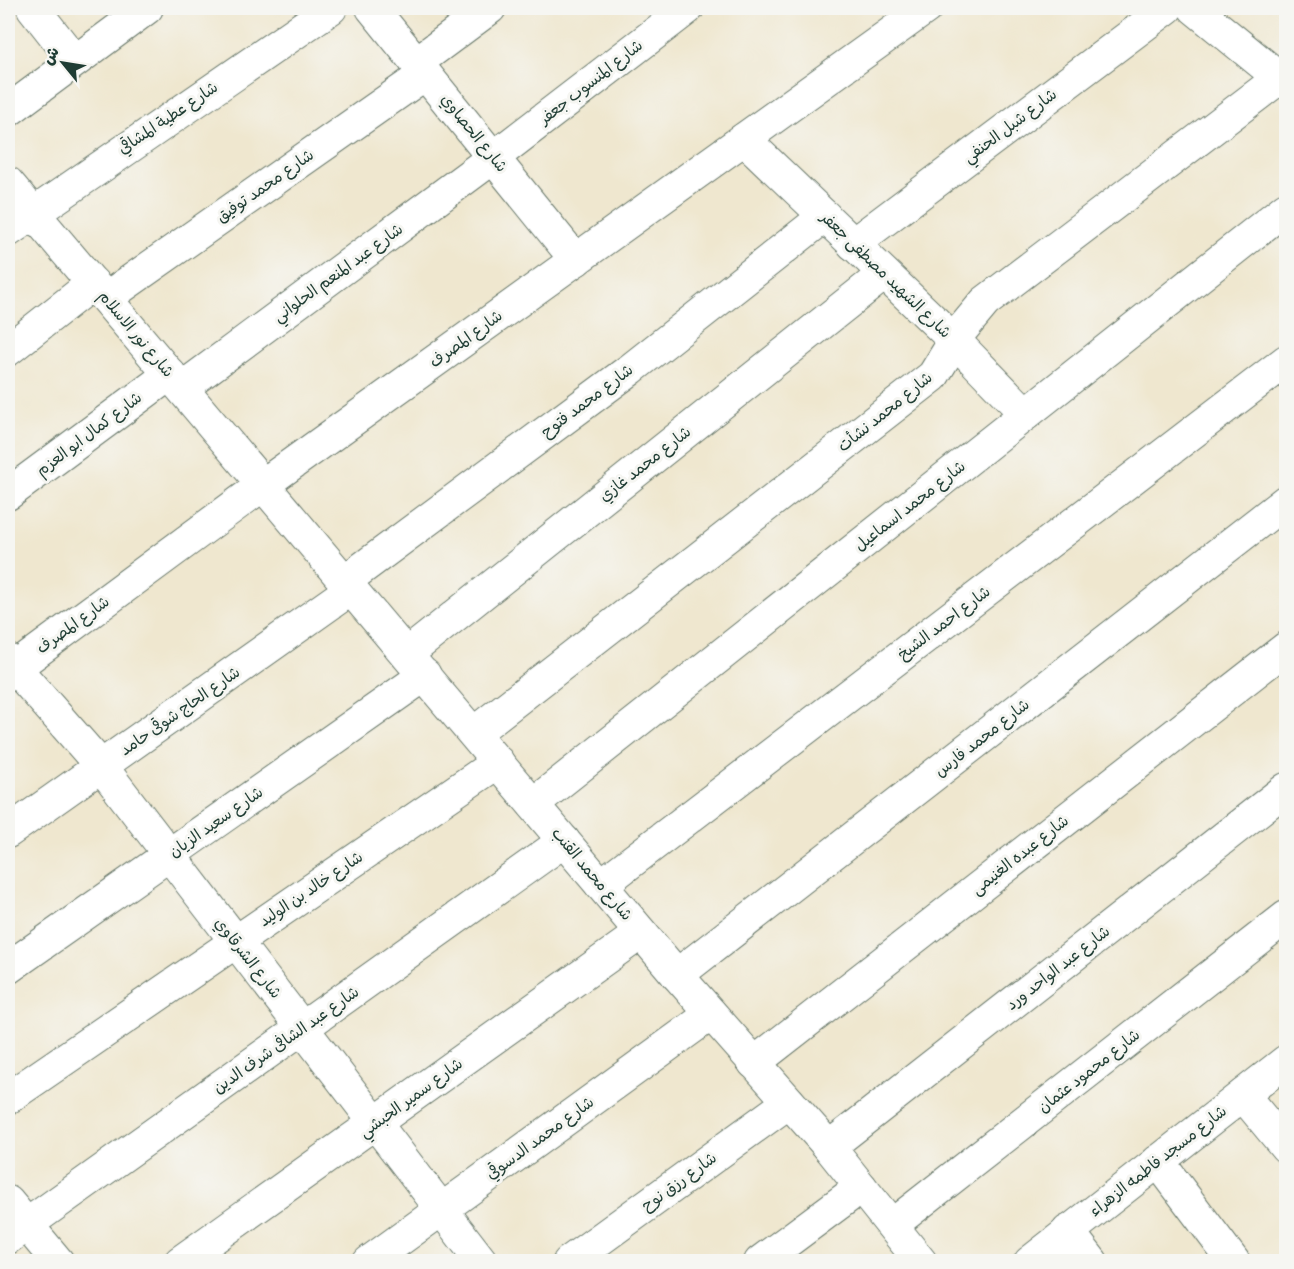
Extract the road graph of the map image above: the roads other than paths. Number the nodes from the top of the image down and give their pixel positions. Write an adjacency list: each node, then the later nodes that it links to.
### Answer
1 (33, 8): 10 (street)
2 (147, 8): 10 (street)
3 (331, 8): 18 (street, شارع عطية المشاقي)
4 (372, 8): 11 (street, شارع الحصاوي)
5 (490, 8): 11 (street, شارع محمد توفيق)
6 (688, 8): 15 (street, شارع المنسوب جعفر)
7 (926, 8): 14 (street, شارع المصرف)
8 (1167, 8): 21 (street, شارع شبل الحنفي)
9 (1194, 8): 12 (street)
10 (74, 60): 13 (street)
11 (420, 68): 15 (street, شارع الحصاوي); 24 (street, شارع محمد توفيق)
12 (1285, 78): 25 (street, شارع محمد نشأت)
13 (8, 111)
14 (744, 139): 19 (street, شارع الشهيد مصطفى جعفر); 22 (street, شارع المصرف)
15 (494, 158): 22 (street, شارع الحصاوي); 28 (street, شارع عبد المنعم الحلواني)
16 (8, 183): 18 (street, شارع نور الاسلام)
17 (1287, 207): 29 (street, شارع محمد اسماعيل)
18 (32, 212): 20 (street, شارع عطية المشاقي); 24 (street, شارع نور الاسلام)
19 (825, 216): 21 (street, شارع الشهيد مصطفى جعفر); 33 (street, شارع محمد فتوح)
20 (8, 231)
21 (854, 244): 23 (street, شارع الشهيد مصطفى جعفر)
22 (576, 260): 30 (street, شارع المصرف)
23 (884, 274): 25 (street, شارع الشهيد مصطفى جعفر); 35 (street, شارع محمد غازي)
24 (99, 291): 26 (street, شارع محمد توفيق); 28 (street, شارع نور الاسلام)
25 (955, 341): 29 (street, شارع الشهيد مصطفى جعفر); 37 (street, شارع محمد نشأت)
26 (8, 350)
27 (1287, 361): 45 (street, شارع احمد الشيخ)
28 (176, 381): 30 (street, شارع نور الاسلام); 31 (street, شارع كمال ابو العزم)
29 (1026, 414): 41 (street, شارع محمد اسماعيل)
30 (264, 484): 33 (street, شارع محمد القنب); 36 (street, شارع المصرف)
31 (8, 494)
32 (1287, 501): 50 (street, شارع محمد فارس)
33 (348, 585): 35 (street, شارع محمد القنب); 39 (street, شارع الحاج شوقى حامد)
34 (1287, 648): 54 (street, شارع عبده الغنيمى)
35 (416, 665): 37 (street, شارع محمد القنب); 44 (street, شارع سعيد الزيان)
36 (10, 667): 39 (street, شارع الشرقاوي)
37 (474, 734): 38 (street, شارع محمد القنب)
38 (498, 762): 41 (street, شارع محمد القنب); 48 (street, شارع خالد بن الوليد)
39 (101, 766): 42 (street, شارع الحاج شوقى حامد); 44 (street, شارع الشرقاوي)
40 (1287, 789): 59 (street, شارع عبد الواحد ورد)
41 (533, 804): 43 (street, شارع محمد القنب)
42 (8, 832)
43 (564, 841): 45 (street, شارع محمد القنب); 52 (street, شارع عبد الشافى شرف الدين)
44 (169, 854): 48 (street, شارع الشرقاوي); 49 (street, شارع سعيد الزيان)
45 (601, 885): 47 (street, شارع محمد القنب)
46 (1287, 916): 65 (street, شارع محمود عثمان)
47 (641, 933): 50 (street, شارع محمد القنب); 58 (street, شارع سمير الحبشي)
48 (235, 940): 52 (street, شارع الشرقاوي); 56 (street, شارع خالد بن الوليد)
49 (8, 968)
50 (676, 975): 51 (street, شارع محمد القنب)
51 (711, 1014): 54 (street, شارع محمد القنب); 63 (street, شارع محمد الدسوقي)
52 (302, 1028): 58 (street, شارع الشرقاوي); 64 (street, شارع عبد الشافى شرف الدين)
53 (1287, 1061): 55 (street, شارع مسجد فاطمه الزهراء)
54 (754, 1062): 57 (street, شارع محمد القنب)
55 (1243, 1095): 60 (street); 61 (street, شارع مسجد فاطمه الزهراء)
56 (8, 1098)
57 (789, 1102): 59 (street, شارع محمد القنب); 71 (street, شارع رزق نوح)
58 (376, 1124): 63 (street, شارع الشرقاوي); 68 (street, شارع سمير الحبشي)
59 (829, 1147): 62 (street, شارع محمد القنب)
60 (1287, 1147)
61 (1158, 1161): 66 (street, شارع مسجد فاطمه الزهراء); 76 (street)
62 (861, 1187): 65 (street, شارع محمد القنب); 72 (street)
63 (442, 1210): 69 (street, شارع محمد الدسوقي); 70 (street, شارع الشرقاوي)
64 (14, 1221): 67 (street)
65 (892, 1225): 73 (street, شارع محمد القنب)
66 (1068, 1231): 74 (street, شارع مسجد فاطمه الزهراء); 75 (street)
67 (58, 1262)
68 (180, 1262)
69 (369, 1262)
70 (482, 1262)
71 (569, 1262)
72 (760, 1262)
73 (921, 1262)
74 (1030, 1262)
75 (1092, 1262)
76 (1234, 1262)

